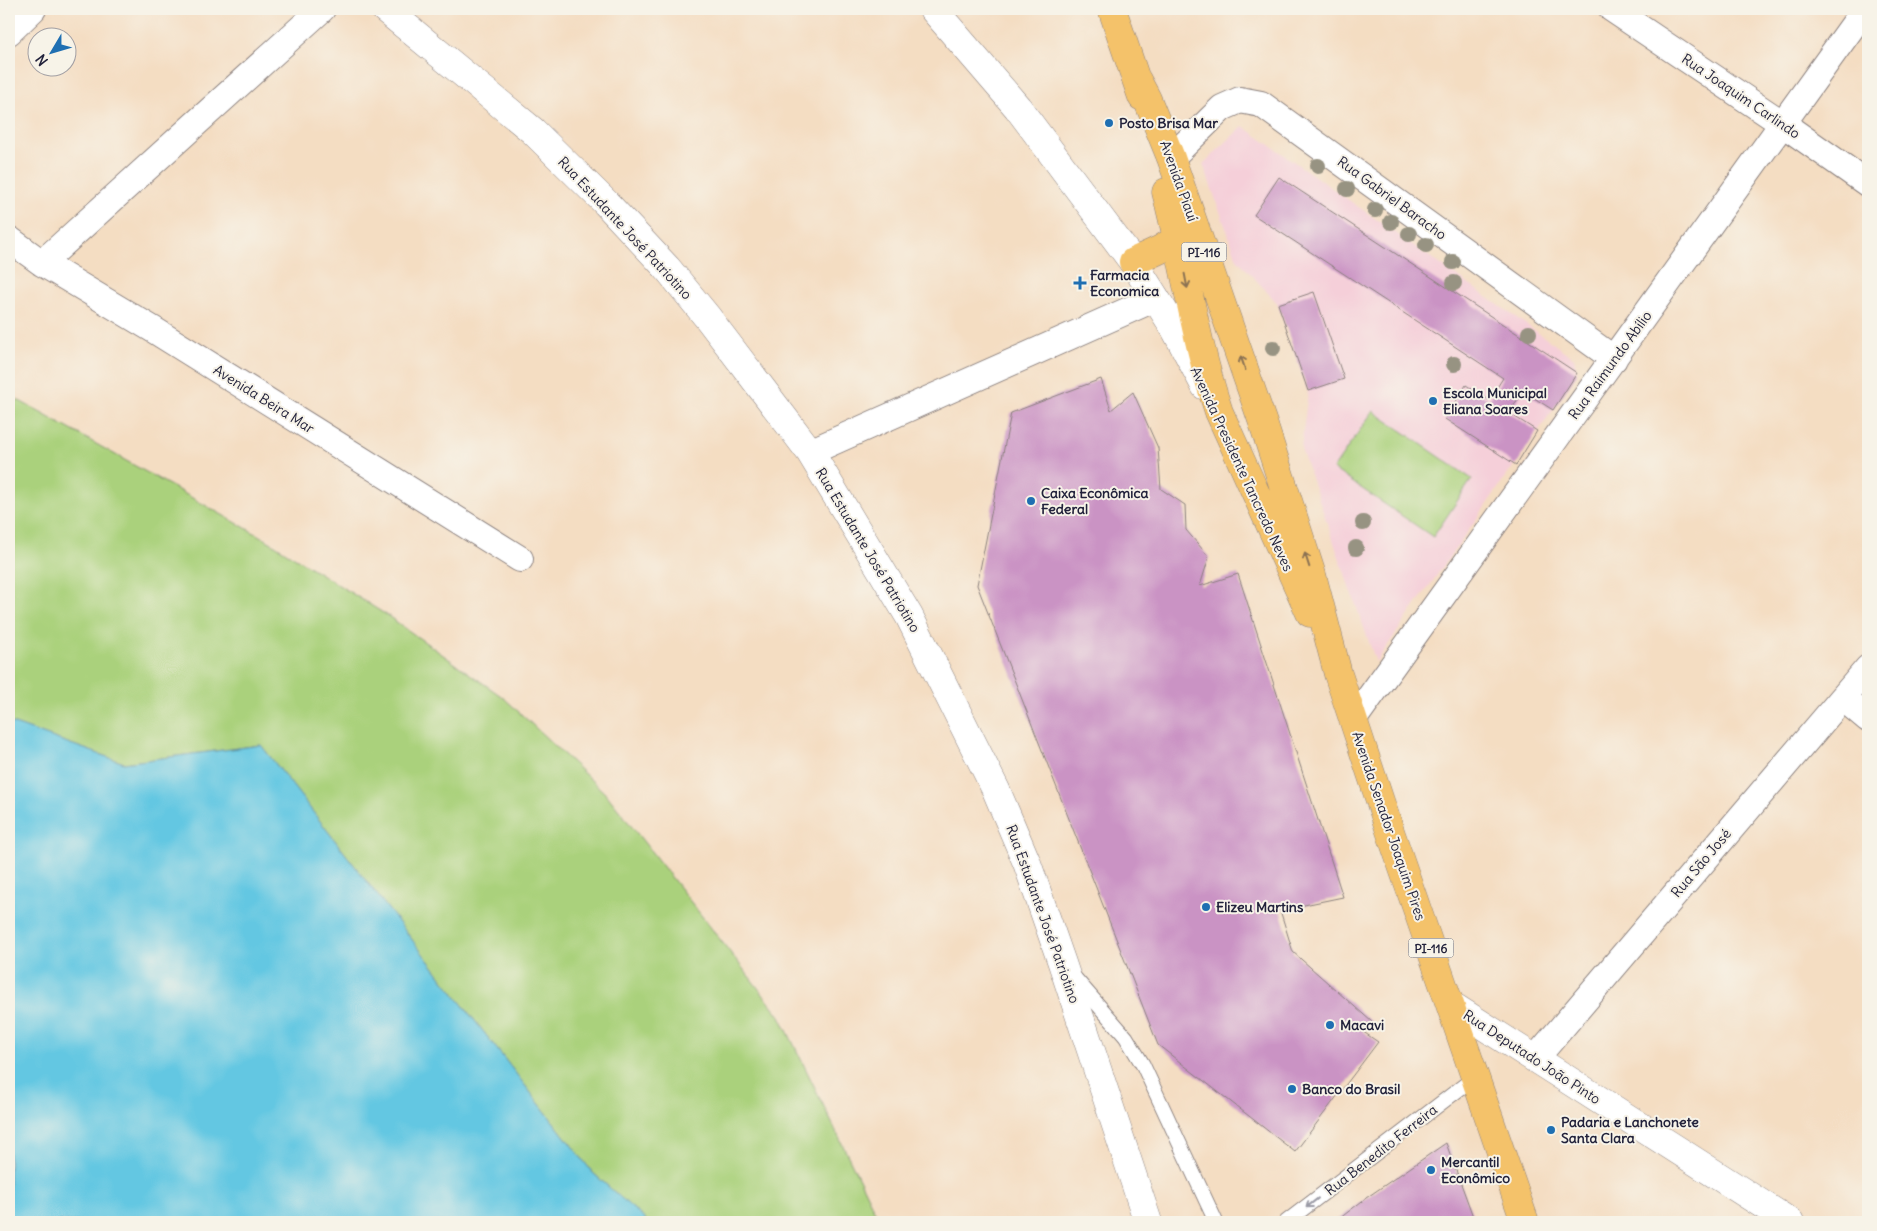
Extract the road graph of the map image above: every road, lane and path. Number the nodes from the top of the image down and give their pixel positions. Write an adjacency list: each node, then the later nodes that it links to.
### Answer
1 (33, 9): 8 (street)
2 (322, 9): 16 (street)
3 (385, 9): 23 (street, Rua Estudante José Patriotino)
4 (933, 9): 15 (street, Avenida Presidente Tancredo Neves)
5 (1112, 9): 9 (main road, Avenida Piauí / PI-116)
6 (1612, 9): 10 (street, Rua Joaquim Carlindo)
7 (1865, 9): 10 (street, Rua Raimundo Abílio)
8 (9, 32)
9 (1137, 80): 11 (main road, Avenida Piauí / PI-116); 13 (main road, Avenida Piauí / PI-116)
10 (1783, 124): 12 (street, Rua Joaquim Carlindo); 20 (street, Rua Raimundo Abílio)
11 (1171, 158): 20 (street, Rua Gabriel Baracho); 22 (main road, Avenida Piauí / PI-116, one-way to 11)
12 (1868, 184)
13 (1178, 238): 15 (main road); 19 (main road, Avenida Piauí / PI-116, one-way to 19)
14 (9, 239): 16 (street, Avenida Beira Mar)
15 (1132, 262): 17 (street, Avenida Presidente Tancredo Neves)
16 (42, 263): 24 (street, Avenida Beira Mar)
17 (1156, 298): 18 (street, Avenida Presidente Tancredo Neves); 23 (street)
18 (1175, 329): 19 (main road, PI-116); 21 (street, Avenida Presidente Tancredo Neves)
19 (1201, 348): 21 (main road, Avenida Piauí / PI-116); 22 (main road, PI-116)
20 (1614, 359): 28 (street, Rua Raimundo Abílio)
21 (1219, 412): 26 (main road, Avenida Presidente Tancredo Neves)
22 (1264, 426): 26 (main road, Avenida Senador Joaquim Pires / PI-116, one-way to 22)
23 (810, 452): 30 (street, Rua Estudante José Patriotino)
24 (520, 559)
25 (1868, 668): 27 (street, Rua São José)
26 (1338, 674): 28 (main road, Avenida Senador Joaquim Pires / PI-116)
27 (1843, 698): 29 (street); 32 (street, Rua São José)
28 (1354, 719): 31 (main road, Avenida Senador Joaquim Pires / PI-116)
29 (1868, 720)
30 (1062, 964): 34 (street, Rua Estudante José Patriotino); 35 (lane)
31 (1451, 1005): 32 (street, Rua Deputado João Pinto); 33 (main road, Avenida Senador Joaquim Pires / PI-116)
32 (1535, 1059): 38 (street, Rua Deputado João Pinto)
33 (1475, 1077): 36 (lane, Rua Benedito Ferreira, one-way to 36); 37 (main road, Avenida Senador Joaquim Pires / PI-116)
34 (1148, 1222)
35 (1216, 1222)
36 (1286, 1222)
37 (1524, 1222)
38 (1790, 1222)

